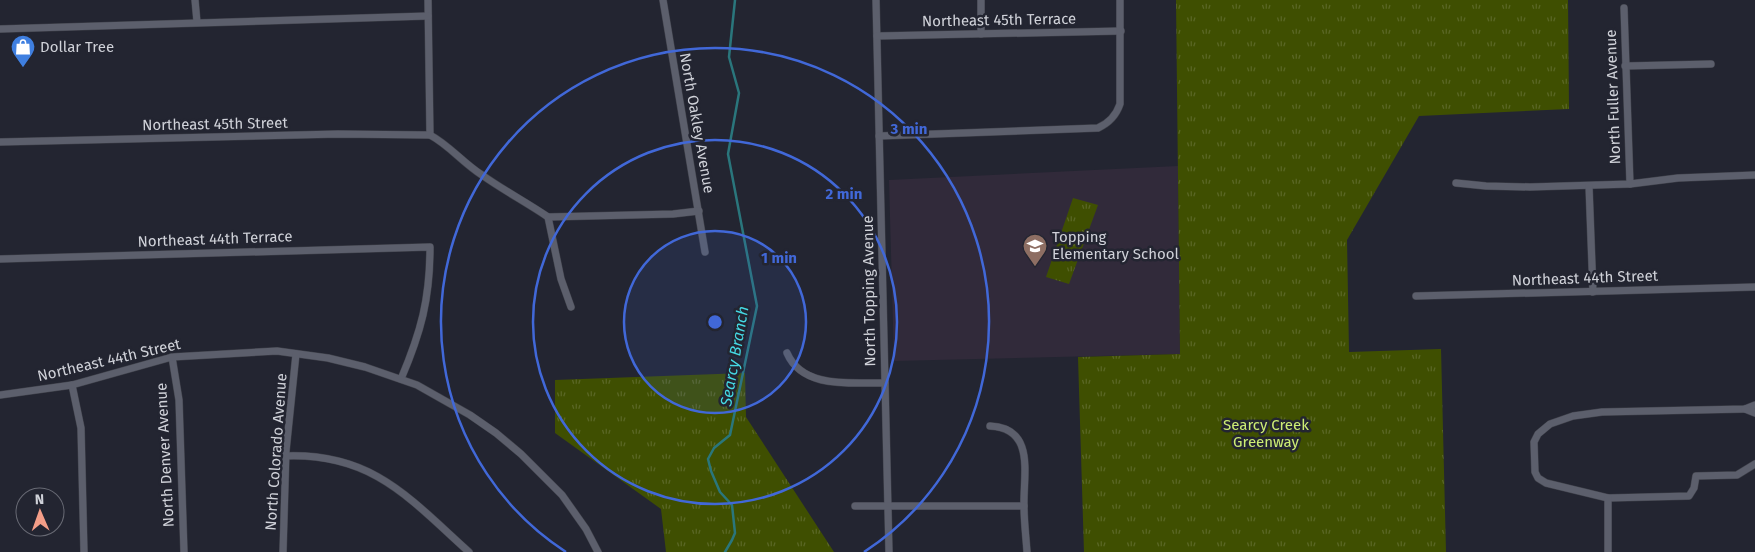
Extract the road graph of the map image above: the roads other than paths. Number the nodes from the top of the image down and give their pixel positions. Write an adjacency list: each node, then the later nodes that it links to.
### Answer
1 (196, 0): 9 (street)
2 (428, 0): 8 (street)
3 (663, 0): 23 (street, North Oakley Avenue)
4 (876, 0): 13 (street, North Topping Avenue)
5 (980, 0): 12 (street)
6 (1120, 0): 11 (street)
7 (1624, 8): 15 (street, North Fuller Avenue)
8 (428, 16): 9 (street); 16 (street)
9 (197, 22): 10 (street)
10 (0, 29)
11 (1121, 32): 12 (street, Northeast 45th Terrace); 17 (street)
12 (981, 34): 13 (street, Northeast 45th Terrace)
13 (877, 36): 17 (street, North Topping Avenue)
14 (1711, 64): 15 (street)
15 (1625, 66): 21 (street, North Fuller Avenue)
16 (430, 135): 18 (street, Northeast 45th Street); 24 (street)
17 (880, 136): 35 (street, North Topping Avenue)
18 (0, 142)
19 (1755, 175): 21 (street)
20 (1456, 183): 22 (street)
21 (1630, 184): 22 (street)
22 (1589, 186): 28 (street)
23 (699, 212): 24 (street); 25 (street, North Oakley Avenue)
24 (548, 217): 30 (street)
25 (705, 252)
26 (0, 259): 34 (street, Northeast 44th Terrace)
27 (1755, 287): 28 (street, Northeast 44th Street)
28 (1593, 292): 29 (street, Northeast 44th Street)
29 (1416, 296)
30 (571, 307)
31 (786, 353): 35 (street)
32 (296, 354): 33 (street, Northeast 44th Street); 34 (street, Northeast 44th Street); 42 (street, North Colorado Avenue)
33 (172, 357): 36 (street, Northeast 44th Street); 49 (street, North Denver Avenue)
34 (400, 379): 52 (street, Northeast 44th Street)
35 (886, 383): 46 (street, North Topping Avenue)
36 (72, 385): 37 (street, Northeast 44th Street); 48 (street)
37 (0, 395)
38 (1755, 405): 39 (street)
39 (1745, 409): 40 (street); 44 (street)
40 (1755, 413)
41 (990, 426): 47 (street)
42 (286, 456): 50 (street, North Colorado Avenue); 51 (street)
43 (1755, 464): 44 (street)
44 (1608, 498): 55 (street)
45 (855, 506): 46 (street)
46 (888, 506): 47 (street); 53 (street, North Topping Avenue)
47 (1024, 506): 54 (street)
48 (84, 552)
49 (184, 552)
50 (284, 552)
51 (469, 552)
52 (598, 552)
53 (889, 552)
54 (1027, 552)
55 (1608, 552)

